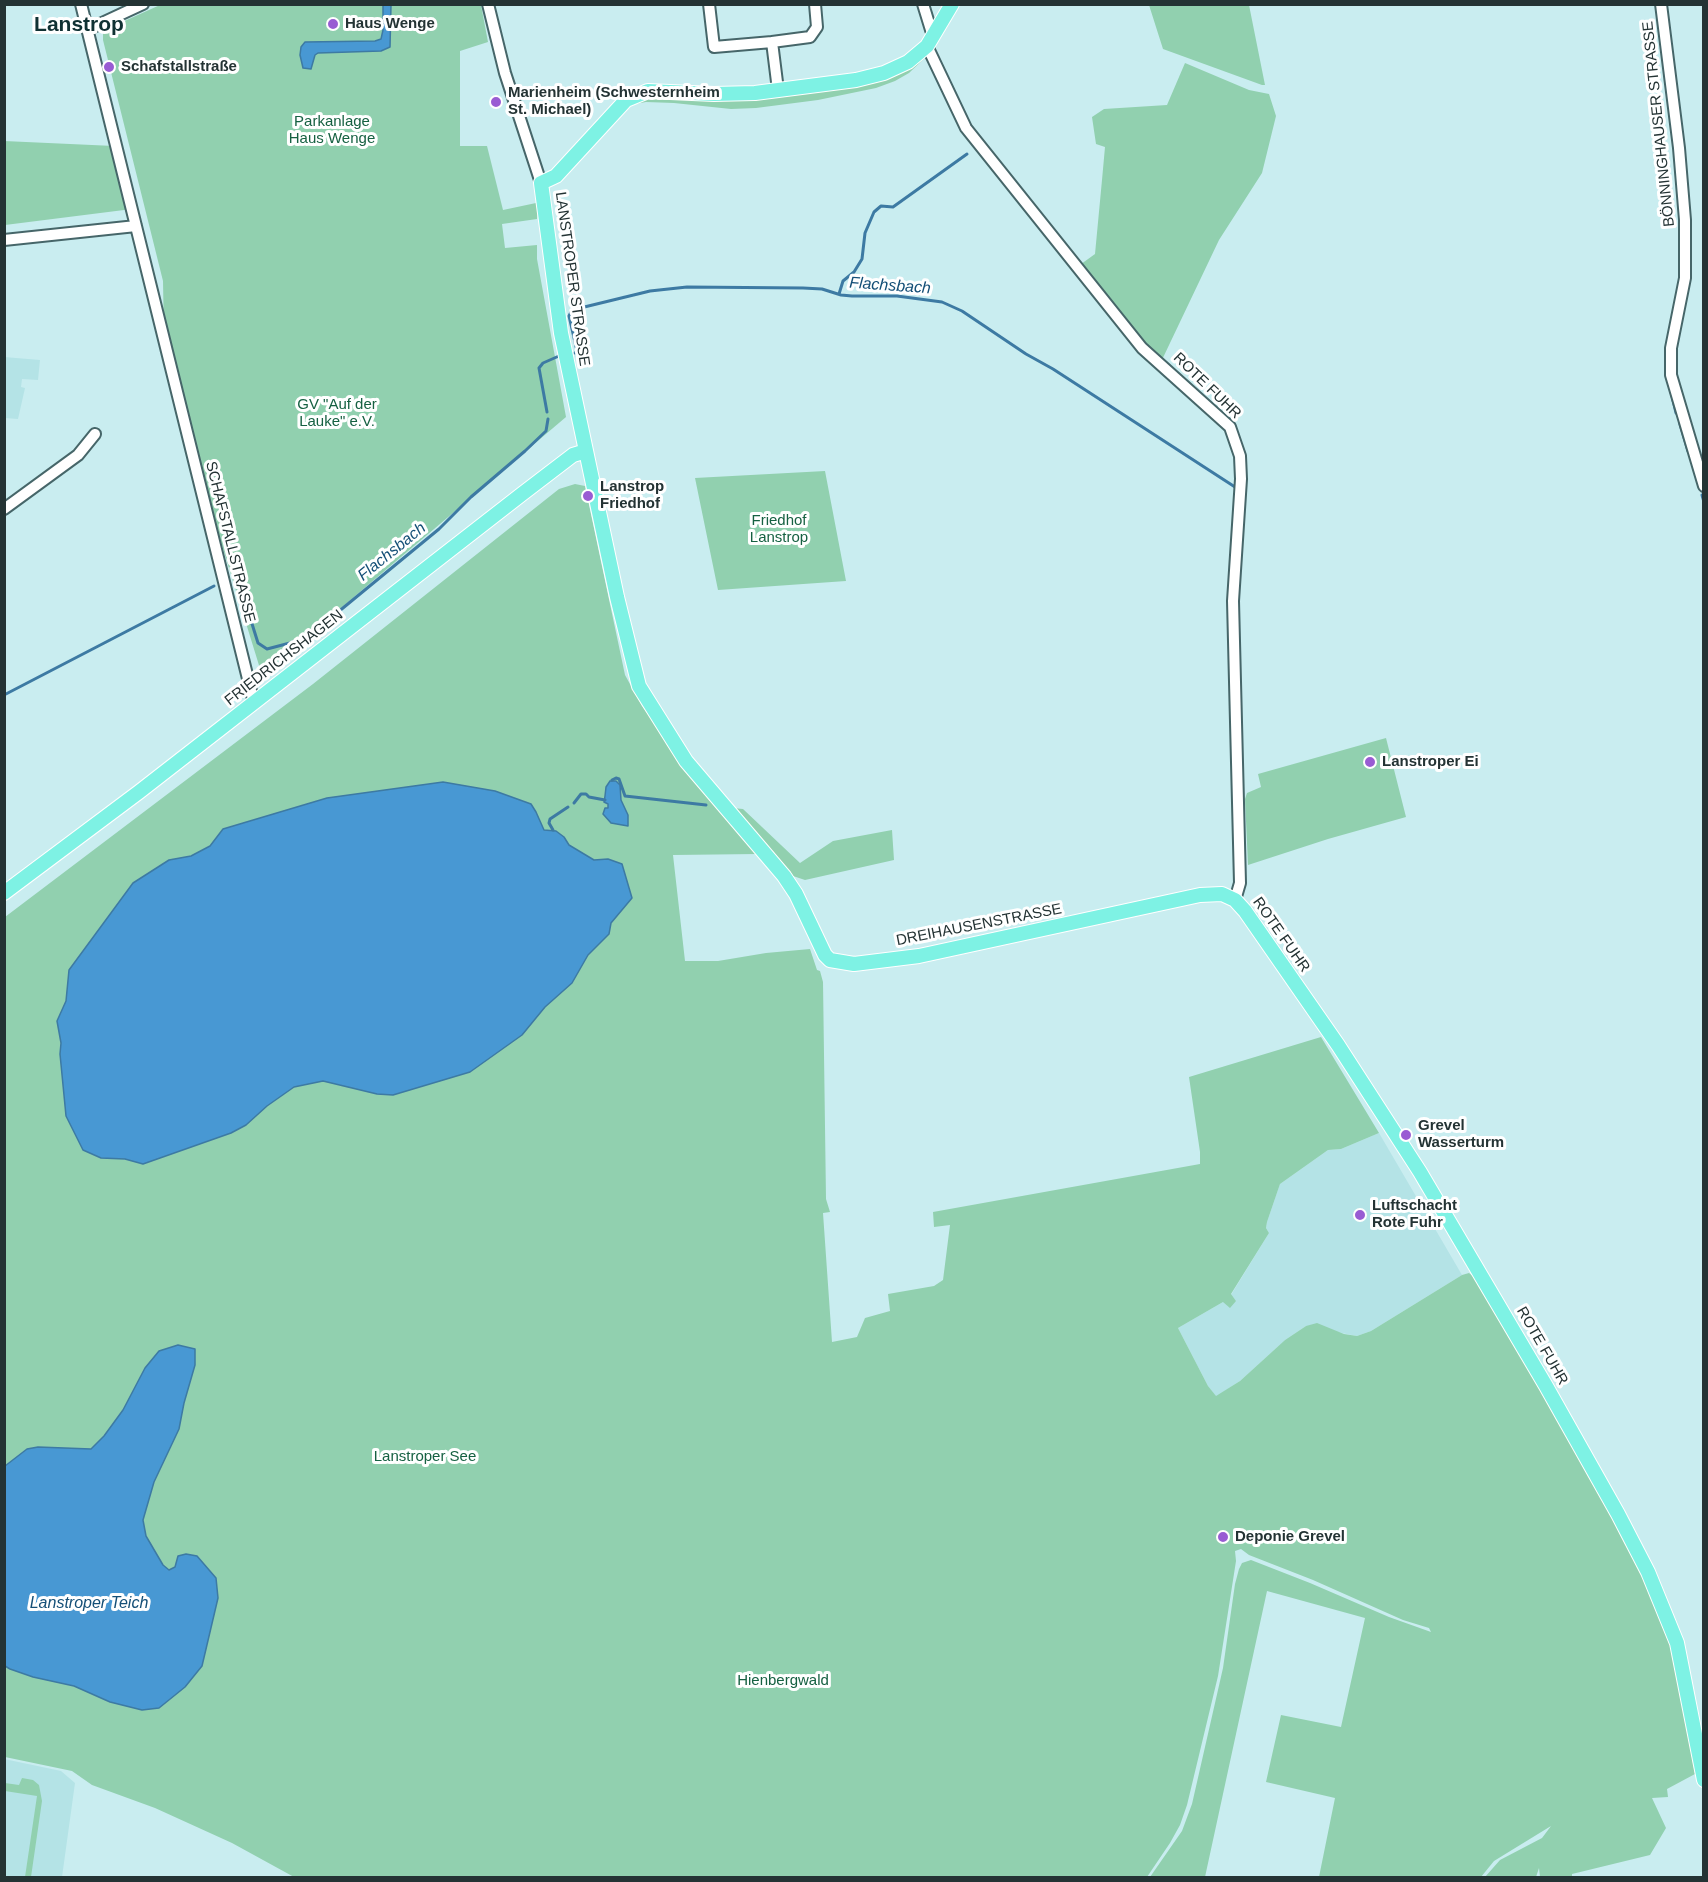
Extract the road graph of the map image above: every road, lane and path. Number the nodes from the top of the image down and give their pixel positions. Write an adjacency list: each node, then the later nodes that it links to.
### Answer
1 (81, 4): 9 (street, SCHAFSTALLSTRASSE)
2 (143, 4): 9 (street)
3 (488, 4): 13 (street, LANSTROPER STRASSE)
4 (710, 4): 11 (street)
5 (815, 4): 11 (street)
6 (922, 4): 10 (street, ROTE FUHR)
7 (952, 4): 10 (main road)
8 (1661, 4): 18 (street, BÖNNINGHAUSER STRASSE)
9 (87, 30): 14 (street, SCHAFSTALLSTRASSE)
10 (931, 40): 12 (main road); 23 (street, ROTE FUHR)
11 (772, 42): 12 (street)
12 (778, 90): 13 (main road)
13 (541, 183): 17 (main road, LANSTROPER STRASSE)
14 (136, 226): 15 (street); 21 (street, SCHAFSTALLSTRASSE)
15 (4, 240)
16 (95, 434): 19 (street)
17 (586, 451): 20 (main road, LANSTROPER STRASSE); 21 (main road, FRIEDRICHSHAGEN)
18 (1704, 486)
19 (4, 510)
20 (617, 597): 23 (main road, DREIHAUSENSTRASSE)
21 (254, 703): 22 (main road, FRIEDRICHSHAGEN)
22 (4, 893)
23 (1235, 900): 24 (main road, ROTE FUHR)
24 (1704, 1780)

